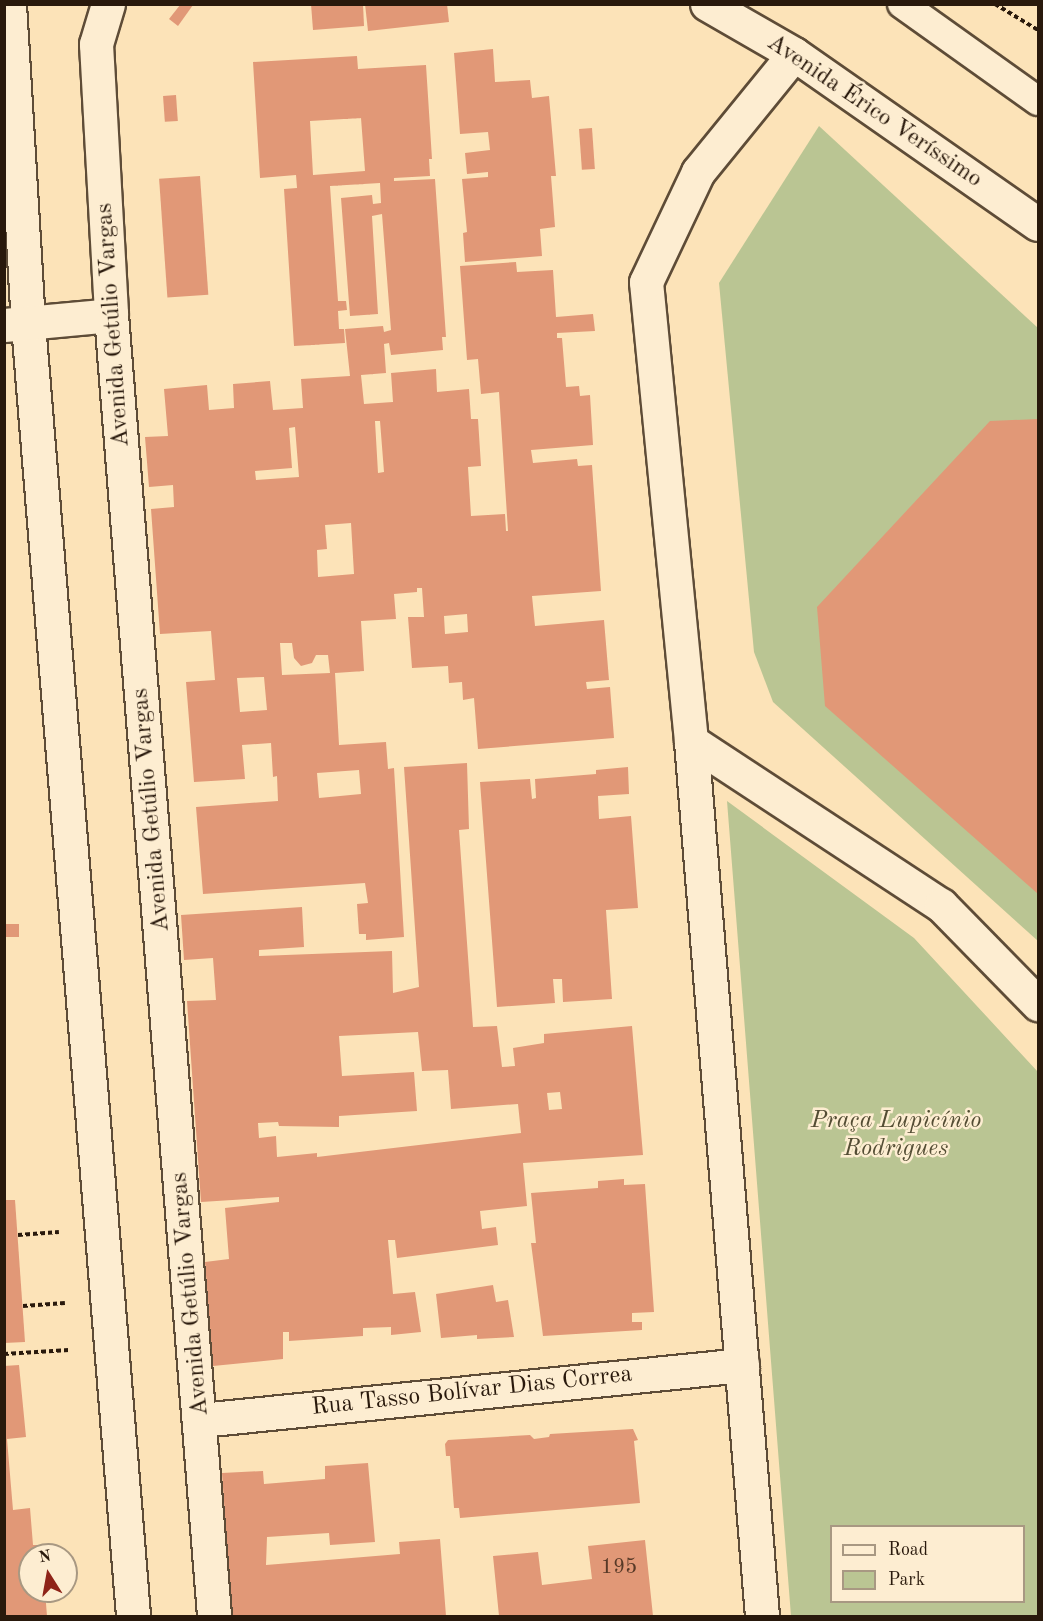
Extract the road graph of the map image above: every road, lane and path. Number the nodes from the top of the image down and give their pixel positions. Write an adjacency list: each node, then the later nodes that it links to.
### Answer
1 (9, 4): 11 (main road)
2 (108, 4): 10 (main road, Avenida Getúlio Vargas)
3 (707, 4): 7 (main road, Avenida Érico Veríssimo)
4 (902, 4): 8 (lane)
5 (995, 4): 6 (path)
6 (1038, 30)
7 (794, 54): 9 (main road, Avenida Érico Veríssimo); 12 (main road)
8 (1038, 101)
9 (1038, 224)
10 (111, 315): 11 (main road); 17 (main road, Avenida Getúlio Vargas)
11 (16, 325): 14 (main road)
12 (691, 741): 13 (main road); 16 (main road)
13 (1038, 1004)
14 (112, 1347): 15 (path); 18 (main road)
15 (4, 1354)
16 (742, 1365): 17 (main road, Rua Tasso Bolívar Dias Correa); 20 (main road)
17 (201, 1420): 19 (main road, Avenida Getúlio Vargas)
18 (133, 1617)
19 (214, 1617)
20 (762, 1617)

